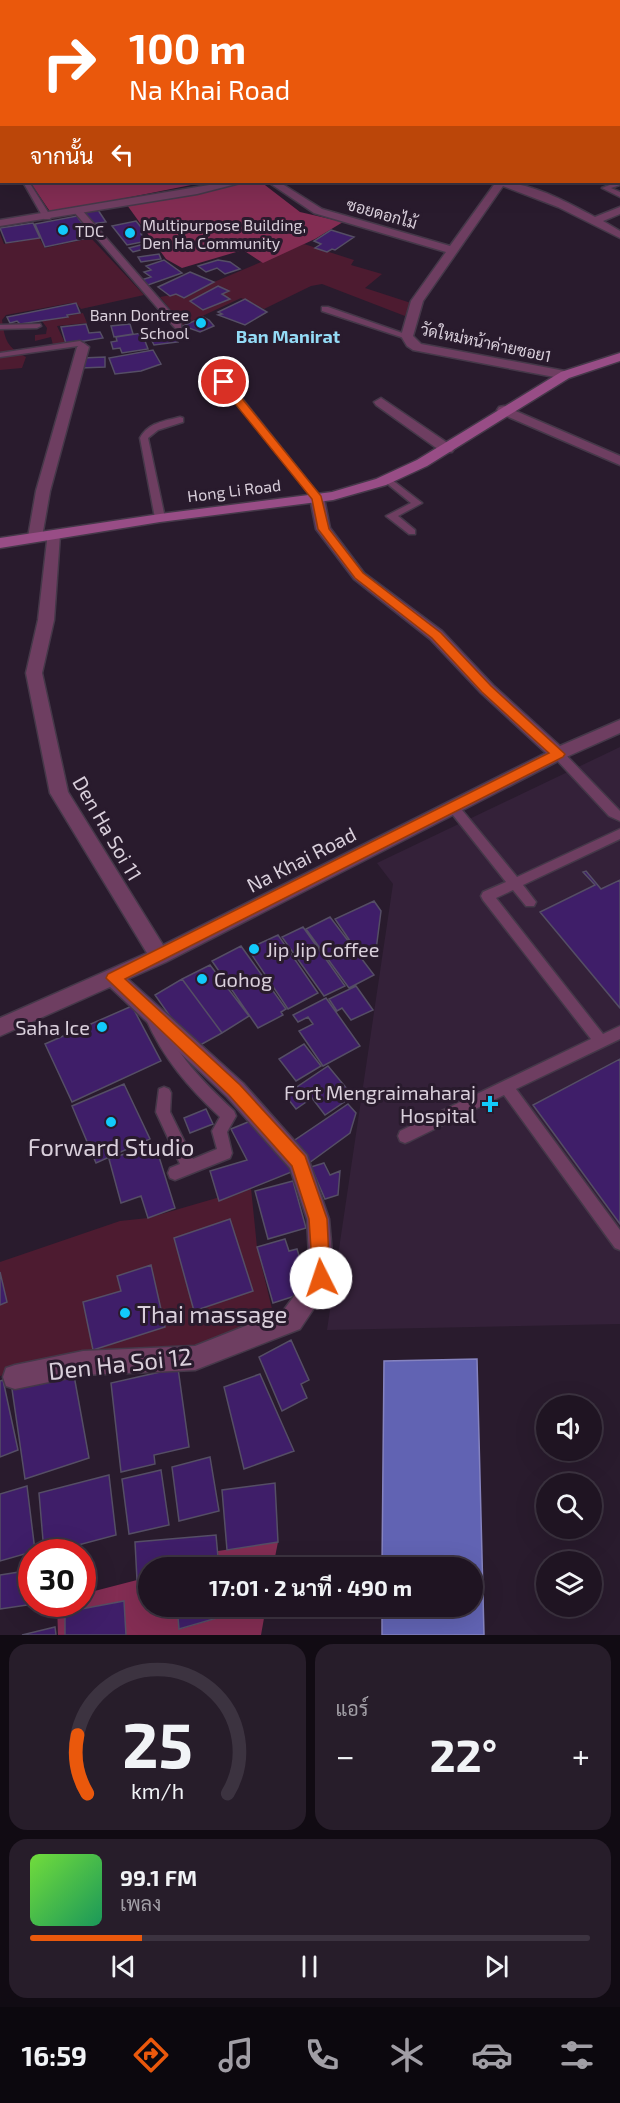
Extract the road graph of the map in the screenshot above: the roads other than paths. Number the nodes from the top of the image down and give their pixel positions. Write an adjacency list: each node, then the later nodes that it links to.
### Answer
1 (27, 183): 10 (lane)
2 (234, 183): 9 (street)
3 (275, 183): 14 (street, ซอยดอกไม้)
4 (500, 183): 14 (street, วัดใหม่หน้าค่ายซอย1)
5 (504, 183): 11 (street)
6 (620, 183): 7 (lane)
7 (620, 195)
8 (620, 210): 11 (street)
9 (78, 211): 10 (street); 17 (lane)
10 (47, 217): 12 (street)
11 (595, 221): 13 (street)
12 (0, 223)
13 (620, 235)
14 (454, 251): 19 (street, วัดใหม่หน้าค่ายซอย1)
15 (326, 309): 19 (lane)
16 (37, 326): 18 (lane)
17 (178, 326)
18 (0, 327)
19 (407, 336): 23 (street, วัดใหม่หน้าค่ายซอย1)
20 (83, 347): 21 (lane); 35 (street)
21 (0, 355)
22 (620, 357): 23 (street, Hong Li Road)
23 (565, 375): 26 (street, Hong Li Road)
24 (224, 382): 31 (lane)
25 (381, 402): 28 (street)
26 (504, 411): 28 (street, Hong Li Road); 29 (street)
27 (180, 420): 32 (lane)
28 (447, 449): 30 (street, Hong Li Road)
29 (620, 461)
30 (387, 479): 31 (street, Hong Li Road); 33 (lane)
31 (317, 498): 32 (street, Hong Li Road); 38 (street)
32 (160, 518): 34 (street, Hong Li Road)
33 (412, 532)
34 (53, 535): 35 (street, Hong Li Road); 44 (street, Den Ha Soi 11)
35 (35, 537): 36 (street, Hong Li Road)
36 (0, 543)
37 (620, 726): 38 (street, Na Khai Road)
38 (558, 754): 39 (street, Na Khai Road); 40 (lane)
39 (453, 807): 42 (lane); 44 (street, Na Khai Road)
40 (620, 816)
41 (620, 834): 42 (lane)
42 (515, 884): 43 (lane); 49 (lane)
43 (530, 903)
44 (159, 956): 45 (street, Na Khai Road)
45 (114, 978): 46 (street, Den Ha Soi 12); 47 (street, Na Khai Road)
46 (150, 1012): 51 (lane); 54 (street, Den Ha Soi 12)
47 (0, 1027)
48 (620, 1032): 49 (lane)
49 (601, 1041): 50 (lane)
50 (506, 1087): 52 (lane); 53 (lane)
51 (164, 1094)
52 (405, 1136)
53 (620, 1243)
54 (15, 1377)

